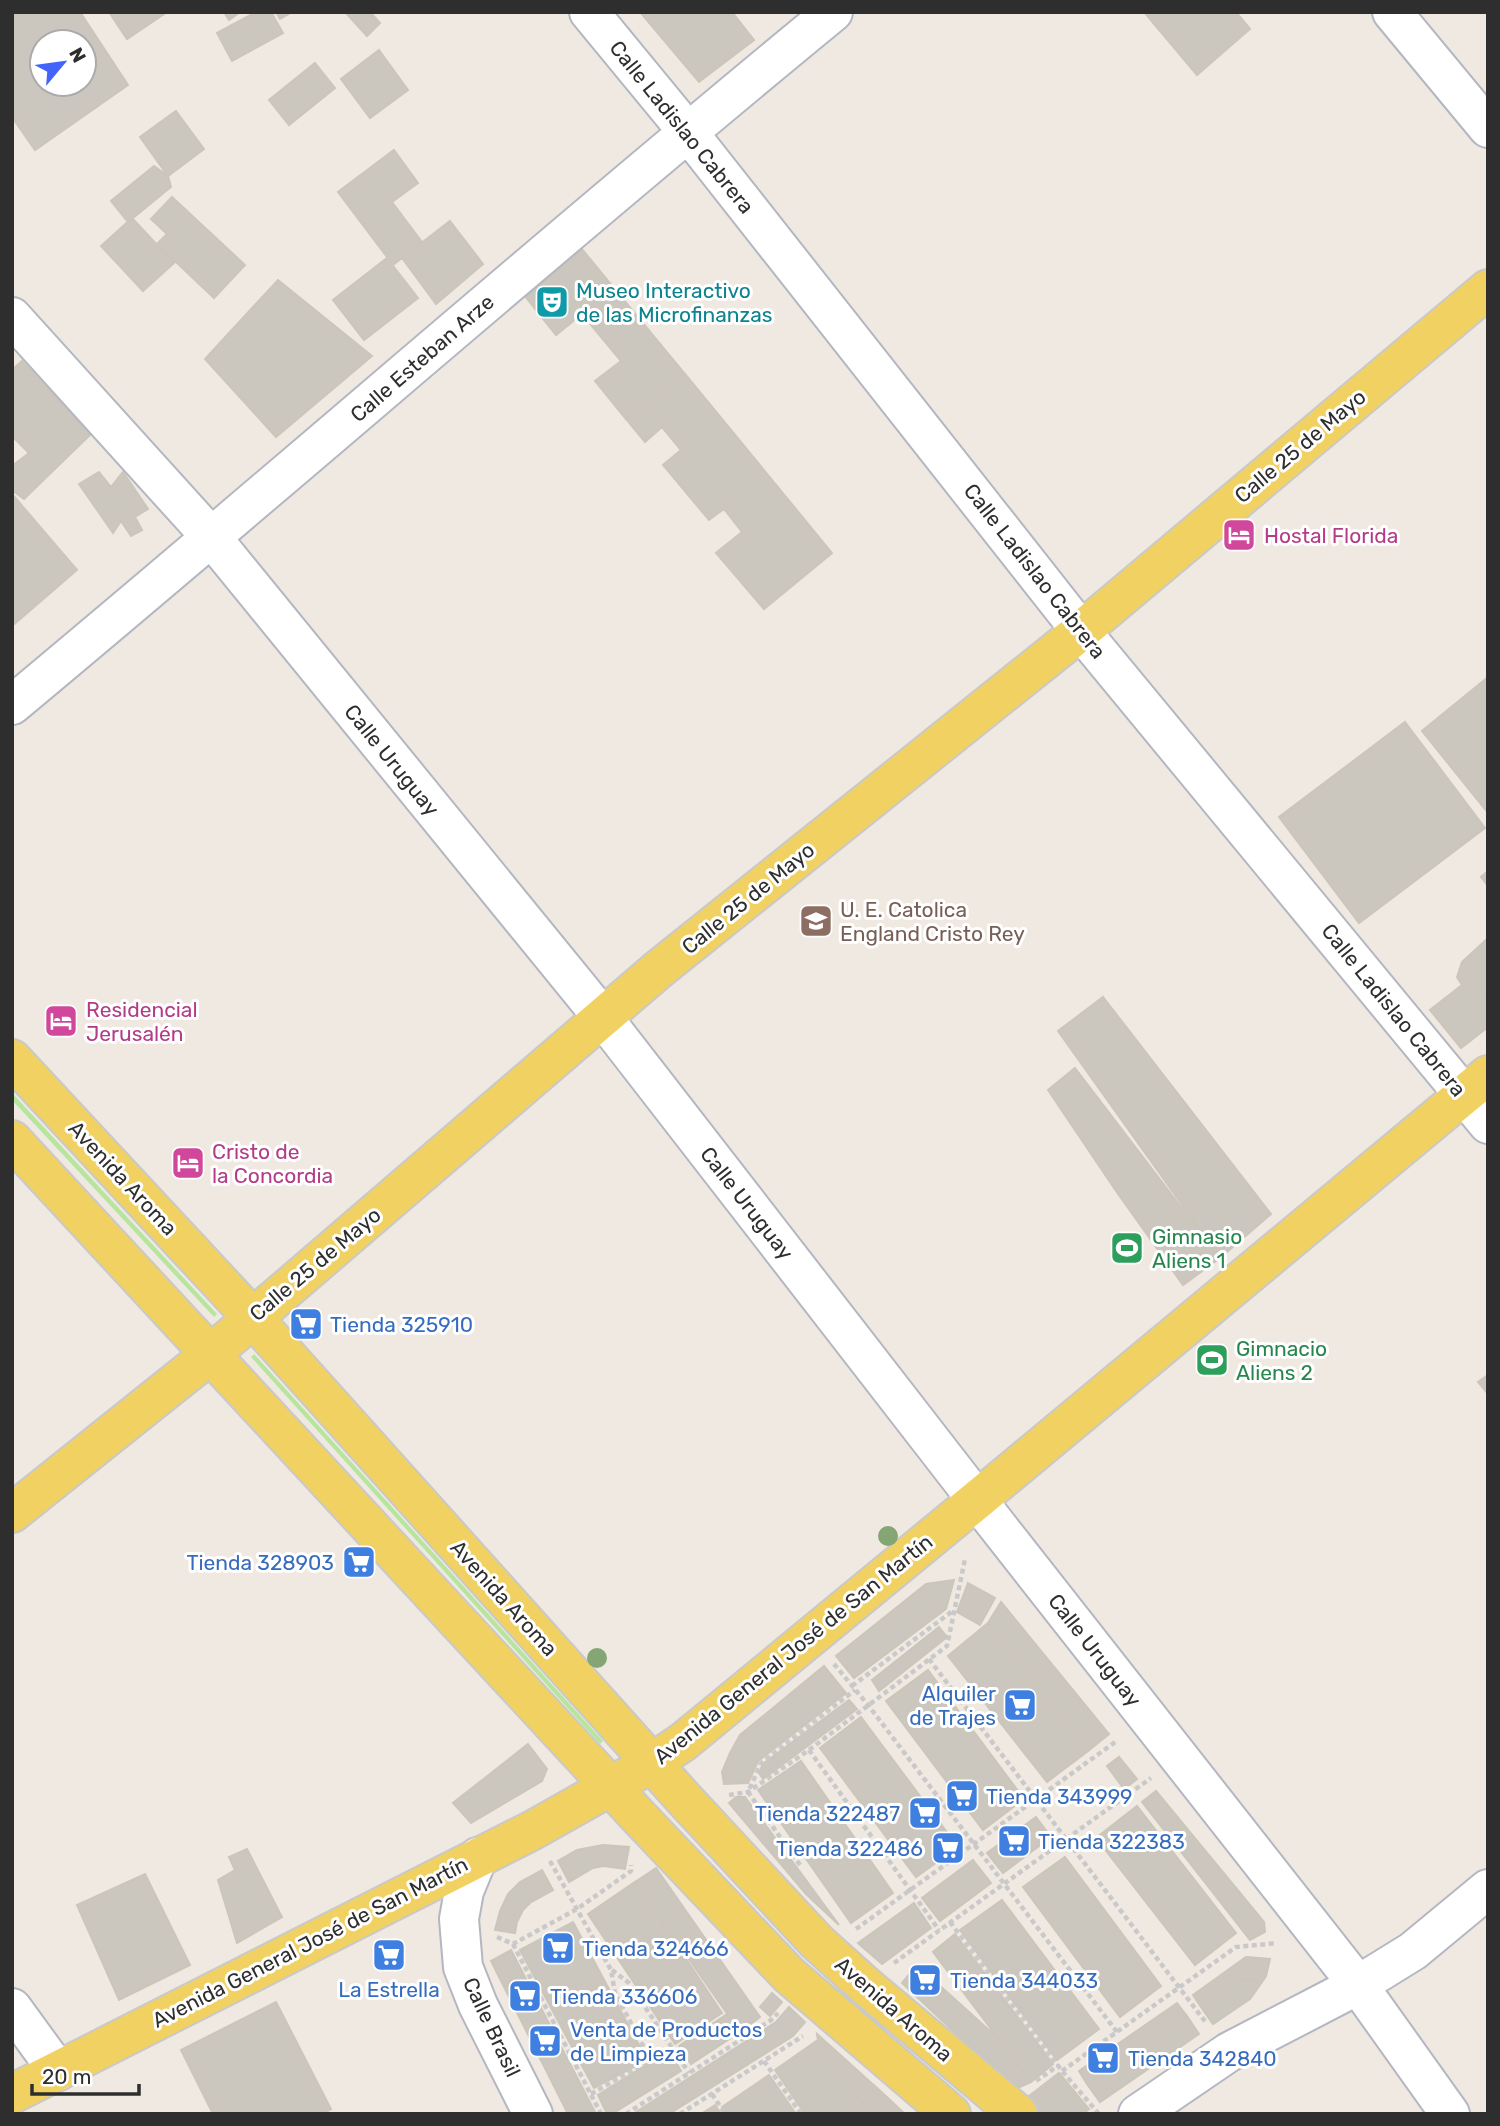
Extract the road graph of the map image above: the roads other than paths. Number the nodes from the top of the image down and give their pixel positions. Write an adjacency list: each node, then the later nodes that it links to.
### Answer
1 (589, 12): 5 (street, Calle Ladislao Cabrera)
2 (833, 12): 5 (street, Calle Esteban Arze)
3 (1391, 12): 4 (street)
4 (1488, 128)
5 (687, 131): 8 (street, Calle Esteban Arze); 9 (street, Calle Ladislao Cabrera)
6 (1488, 289): 9 (main road, Calle 25 de Mayo)
7 (12, 317): 8 (street, Calle Uruguay)
8 (212, 538): 10 (street, Calle Esteban Arze); 11 (street, Calle Uruguay)
9 (1081, 631): 11 (main road, Calle 25 de Mayo); 13 (street, Calle Ladislao Cabrera)
10 (12, 705)
11 (604, 1019): 16 (main road, Calle 25 de Mayo); 18 (street, Calle Uruguay)
12 (12, 1059): 16 (main road, Avenida Aroma)
13 (1476, 1085): 14 (street, Calle Ladislao Cabrera); 18 (main road, Avenida General José de San Martín)
14 (1488, 1124)
15 (12, 1140): 17 (main road, Avenida Aroma)
16 (252, 1318): 17 (main road, Calle 25 de Mayo); 20 (main road, Avenida Aroma)
17 (211, 1354): 19 (main road, Calle 25 de Mayo); 21 (main road, Avenida Aroma)
18 (977, 1500): 20 (main road, Avenida General José de San Martín); 24 (street, Calle Uruguay)
19 (12, 1513)
20 (652, 1763): 21 (main road, Avenida General José de San Martín); 30 (main road, Avenida Aroma)
21 (611, 1786): 22 (main road, Avenida General José de San Martín); 29 (main road, Avenida Aroma)
22 (478, 1857): 26 (main road, Avenida General José de San Martín); 28 (street, Calle Brasil)
23 (1488, 1889): 24 (street)
24 (1358, 1985): 31 (street); 32 (street, Calle Uruguay)
25 (12, 2008): 26 (street)
26 (58, 2071): 27 (main road, Avenida General José de San Martín)
27 (12, 2094)
28 (533, 2114)
29 (951, 2114)
30 (1018, 2114)
31 (1138, 2114)
32 (1450, 2114)

